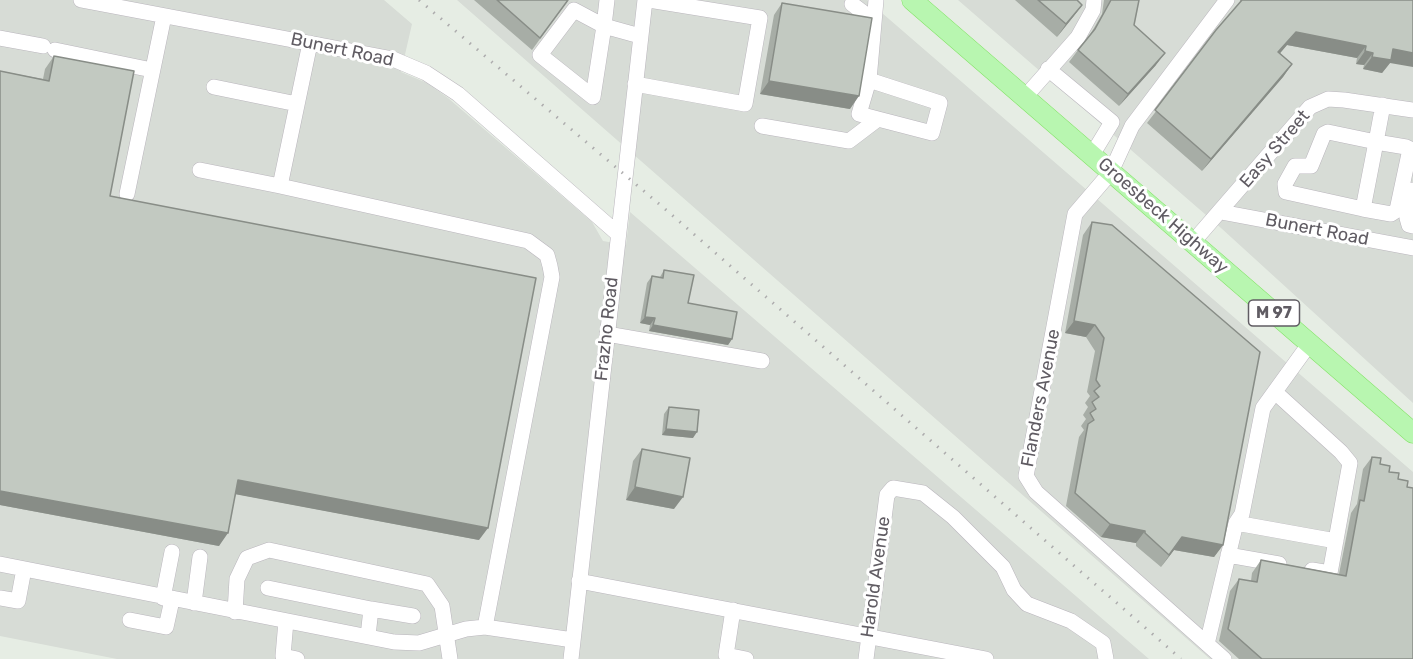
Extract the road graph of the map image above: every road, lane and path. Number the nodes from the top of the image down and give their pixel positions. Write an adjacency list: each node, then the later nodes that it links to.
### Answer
1 (81, 0): 11 (street, Bunert Road)
2 (607, 0): 13 (street)
3 (645, 0): 14 (street, Frazho Road)
4 (649, 0): 20 (street)
5 (876, 0): 12 (street)
6 (912, 0): 22 (main road, Groesbeck Highway / M 97)
7 (1094, 0): 17 (street)
8 (1227, 0): 31 (street, Flanders Avenue)
9 (852, 4): 12 (street)
10 (574, 5): 13 (street); 13 (street)
11 (164, 16): 16 (street, Bunert Road); 18 (street)
12 (873, 20): 19 (street)
13 (604, 26): 14 (street)
14 (640, 36): 20 (street, Frazho Road)
15 (0, 38): 18 (street)
16 (310, 43): 23 (street); 38 (street, Bunert Road)
17 (1048, 69): 22 (street); 29 (street)
18 (152, 70): 34 (street)
19 (869, 80): 26 (street); 26 (street)
20 (635, 84): 38 (street, Frazho Road)
21 (214, 87): 23 (street)
22 (1025, 97): 29 (main road, Groesbeck Highway / M 97)
23 (297, 104): 32 (street)
24 (1383, 105): 25 (street, Easy Street); 28 (street); 36 (street, Easy Street)
25 (1413, 110)
26 (878, 119): 27 (street)
27 (762, 126)
28 (1376, 142): 35 (street); 35 (street); 35 (street)
29 (1092, 155): 31 (main road, Groesbeck Highway / M 97)
30 (200, 170): 32 (street)
31 (1111, 172): 39 (main road, Groesbeck Highway / M 97); 69 (street, Flanders Avenue)
32 (280, 186): 64 (street)
33 (1413, 190): 37 (street)
34 (127, 194)
35 (1363, 209)
36 (1221, 212): 39 (street, Easy Street); 40 (street, Bunert Road)
37 (1413, 226)
38 (617, 233): 41 (street, Frazho Road)
39 (1193, 242): 42 (main road, Groesbeck Highway / M 97)
40 (1413, 248)
41 (607, 333): 43 (street); 53 (street, Frazho Road)
42 (1310, 343): 44 (street); 45 (main road, Groesbeck Highway / M 97)
43 (762, 361)
44 (1275, 392): 46 (street); 47 (street)
45 (1413, 433)
46 (1236, 523): 47 (street); 49 (street)
47 (1336, 541): 49 (street)
48 (172, 552): 56 (street)
49 (1228, 555): 69 (street)
50 (200, 557): 57 (street)
51 (0, 564): 52 (street)
52 (24, 569): 55 (street); 56 (street)
53 (579, 581): 59 (street); 68 (street, Frazho Road)
54 (268, 588): 58 (street)
55 (0, 598)
56 (168, 599): 57 (street); 62 (street)
57 (194, 603): 60 (street)
58 (371, 609): 61 (street); 65 (street)
59 (733, 610): 67 (street); 73 (street)
60 (235, 612): 63 (street); 66 (street)
61 (413, 616)
62 (130, 620)
63 (286, 621): 65 (street); 70 (street)
64 (485, 627): 66 (street); 68 (street)
65 (368, 636): 66 (street)
66 (447, 636): 71 (street)
67 (868, 636): 74 (street, Harold Avenue); 75 (street); 76 (street, Harold Avenue)
68 (573, 640): 72 (street, Frazho Road)
69 (1207, 644): 77 (street, Flanders Avenue)
70 (297, 659)
71 (450, 659)
72 (571, 659)
73 (746, 659)
74 (866, 659)
75 (986, 659)
76 (1106, 659)
77 (1224, 659)

